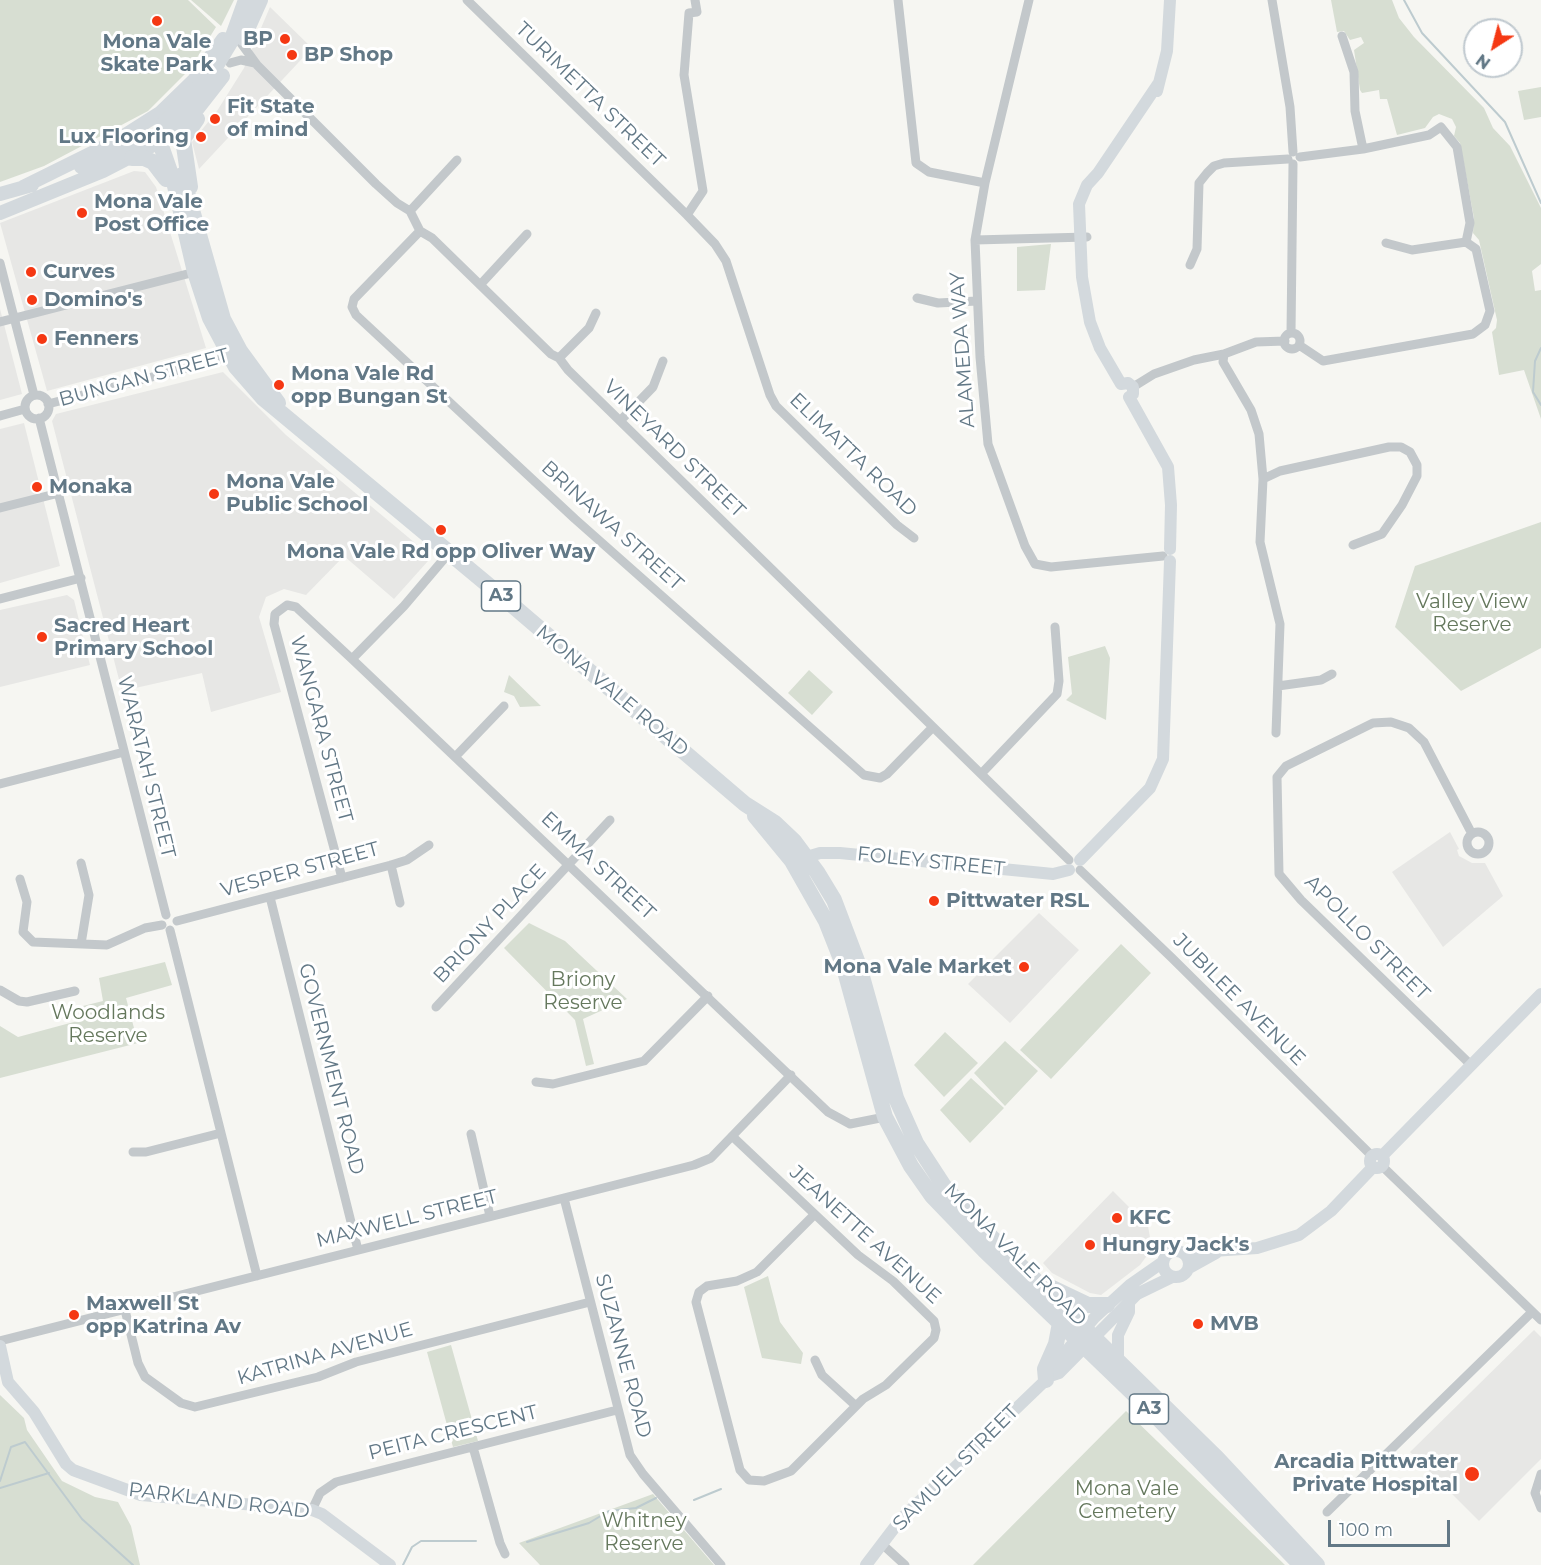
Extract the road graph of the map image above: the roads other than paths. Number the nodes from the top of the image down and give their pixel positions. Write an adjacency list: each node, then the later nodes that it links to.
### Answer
1 (246, 0): 15 (highway); 21 (main road)
2 (260, 0): 12 (highway)
3 (467, 0): 26 (street, TURIMETTA STREET)
4 (687, 0): 10 (street)
5 (695, 0): 10 (street)
6 (898, 0): 20 (street)
7 (1029, 0): 20 (street, ALAMEDA WAY)
8 (1170, 0): 29 (street)
9 (1272, 0): 18 (street)
10 (697, 12): 26 (street)
11 (1342, 36): 16 (street)
12 (241, 43): 13 (highway); 14 (street, VINEYARD STREET)
13 (230, 64): 14 (street); 15 (highway); 23 (highway, A3)
14 (257, 65): 24 (street, VINEYARD STREET)
15 (160, 140): 17 (main road); 21 (main road); 23 (highway, MONA VALE ROAD / A3)
16 (1363, 149): 18 (street); 31 (street)
17 (132, 158): 23 (highway); 25 (main road)
18 (1293, 158): 34 (street); 42 (street)
19 (458, 160): 24 (street)
20 (985, 183): 30 (street, ALAMEDA WAY)
21 (23, 187): 22 (main road)
22 (0, 194)
23 (185, 200): 35 (highway, MONA VALE ROAD / A3); 43 (highway, MONA VALE ROAD / A3)
24 (410, 211): 27 (street, VINEYARD STREET)
25 (0, 213)
26 (687, 215): 57 (street, ELIMATTA ROAD)
27 (420, 231): 36 (street, VINEYARD STREET); 69 (street, BRINAWA STREET)
28 (527, 234): 36 (street)
29 (1083, 237): 30 (street); 47 (street)
30 (975, 240): 38 (street, ALAMEDA WAY)
31 (1466, 242): 32 (street); 42 (street)
32 (1386, 243)
33 (0, 263): 40 (street)
34 (1190, 265)
35 (195, 272): 40 (street); 43 (highway, MONA VALE ROAD / A3)
36 (480, 285): 45 (street, VINEYARD STREET)
37 (917, 298): 38 (street)
38 (977, 301): 60 (street, ALAMEDA WAY)
39 (596, 313): 45 (street)
40 (15, 318): 41 (street); 48 (street)
41 (0, 322)
42 (1288, 337): 44 (street)
43 (234, 354): 49 (street, BUNGAN STREET); 59 (highway, MONA VALE ROAD / A3)
44 (1224, 354): 47 (street); 54 (street)
45 (559, 358): 53 (street, VINEYARD STREET)
46 (663, 361): 53 (street)
47 (1128, 390): 60 (street)
48 (34, 395): 49 (street); 50 (street)
49 (48, 404): 52 (street)
50 (25, 410): 51 (street); 52 (street)
51 (0, 416)
52 (39, 418): 55 (street, WARATAH STREET)
53 (620, 421): 69 (street, VINEYARD STREET)
54 (1263, 479): 58 (street); 67 (street)
55 (59, 493): 56 (street); 61 (street, WARATAH STREET)
56 (0, 508)
57 (915, 538)
58 (1353, 545)
59 (449, 553): 65 (street); 78 (highway, MONA VALE ROAD / A3)
60 (1168, 555): 82 (street)
61 (81, 578): 62 (street); 71 (street, WARATAH STREET)
62 (0, 599)
63 (296, 607): 65 (street, EMMA STREET); 83 (street, WANGARA STREET)
64 (1055, 627): 73 (street)
65 (352, 659): 72 (street, EMMA STREET)
66 (1332, 674): 67 (street)
67 (1278, 686): 70 (street)
68 (504, 706): 72 (street)
69 (933, 727): 73 (street, VINEYARD STREET)
70 (1276, 733)
71 (124, 752): 74 (street); 87 (street, WARATAH STREET)
72 (455, 757): 81 (street, EMMA STREET)
73 (981, 774): 82 (street, VINEYARD STREET)
74 (0, 784)
75 (610, 820): 81 (street, BRIONY PLACE)
76 (1472, 834): 96 (street, APOLLO STREET)
77 (429, 844): 80 (street, VESPER STREET)
78 (799, 859): 82 (street, FOLEY STREET); 99 (highway, MONA VALE ROAD / A3); 100 (highway, MONA VALE ROAD / A3)
79 (81, 863): 90 (street)
80 (391, 865): 83 (street, VESPER STREET); 86 (street)
81 (570, 865): 94 (street, EMMA STREET); 95 (street, BRIONY PLACE)
82 (1074, 865): 106 (street, JUBILEE AVENUE)
83 (342, 878): 85 (street, VESPER STREET)
84 (20, 879): 90 (street)
85 (270, 897): 88 (street, VESPER STREET); 110 (street, GOVERNMENT ROAD)
86 (400, 903)
87 (166, 915): 88 (street); 89 (street)
88 (177, 921): 89 (street)
89 (166, 927): 90 (street); 101 (street)
90 (81, 944)
91 (0, 990): 92 (street)
92 (75, 991)
93 (1541, 994): 96 (street)
94 (708, 996): 97 (street, EMMA STREET); 98 (street)
95 (436, 1007)
96 (1471, 1065): 106 (street)
97 (791, 1075): 100 (street, EMMA STREET); 103 (street, MAXWELL STREET)
98 (536, 1082)
99 (892, 1087): 100 (highway); 105 (highway, MONA VALE ROAD / A3)
100 (885, 1117): 105 (highway); 124 (highway, MONA VALE ROAD / A3)
101 (221, 1133): 104 (street); 115 (street)
102 (471, 1134): 109 (street)
103 (732, 1136): 107 (street, MAXWELL STREET); 108 (street, JEANETTE AVENUE)
104 (133, 1152)
105 (926, 1159): 117 (highway, MONA VALE ROAD / A3)
106 (1377, 1161): 112 (street); 122 (street, JUBILEE AVENUE)
107 (564, 1198): 109 (street, MAXWELL STREET); 119 (street, SUZANNE ROAD)
108 (814, 1215): 131 (street, JEANETTE AVENUE); 131 (street, JEANETTE AVENUE)
109 (490, 1216): 110 (street, MAXWELL STREET)
110 (358, 1250): 115 (street, MAXWELL STREET)
111 (1183, 1253): 112 (street); 113 (street); 114 (street)
112 (1216, 1253): 114 (street)
113 (1163, 1262): 116 (street); 120 (street)
114 (1189, 1268): 116 (street)
115 (257, 1276): 121 (street, MAXWELL STREET)
116 (1172, 1277): 118 (street)
117 (1042, 1285): 120 (highway); 125 (highway, MONA VALE ROAD / A3)
118 (1129, 1301): 125 (street); 128 (street)
119 (590, 1302): 121 (street, KATRINA AVENUE); 132 (street, SUZANNE ROAD)
120 (1107, 1305): 125 (street)
121 (125, 1310): 126 (street, MAXWELL STREET)
122 (1532, 1312): 123 (street, JUBILEE AVENUE); 137 (street)
123 (1541, 1320)
124 (1060, 1323): 125 (highway, MONA VALE ROAD / A3); 130 (highway)
125 (1086, 1338): 128 (highway, MONA VALE ROAD / A3); 130 (street, SAMUEL STREET); 144 (highway, MONA VALE ROAD / A3)
126 (0, 1341)
127 (0, 1346): 136 (street, PARKLAND ROAD)
128 (1118, 1359): 145 (highway, MONA VALE ROAD / A3)
129 (815, 1360): 131 (street)
130 (1048, 1378): 138 (street, SAMUEL STREET)
131 (856, 1406)
132 (617, 1410): 133 (street, PEITA CRESCENT); 141 (street, SUZANNE ROAD)
133 (473, 1447): 136 (street, PEITA CRESCENT); 139 (street)
134 (1541, 1474): 135 (street)
135 (1541, 1508)
136 (312, 1510): 140 (street, PARKLAND ROAD)
137 (1327, 1512)
138 (882, 1544): 142 (street, SAMUEL STREET); 143 (street)
139 (506, 1554)
140 (390, 1565)
141 (721, 1565)
142 (866, 1565)
143 (905, 1565)
144 (1301, 1565)
145 (1317, 1565)

